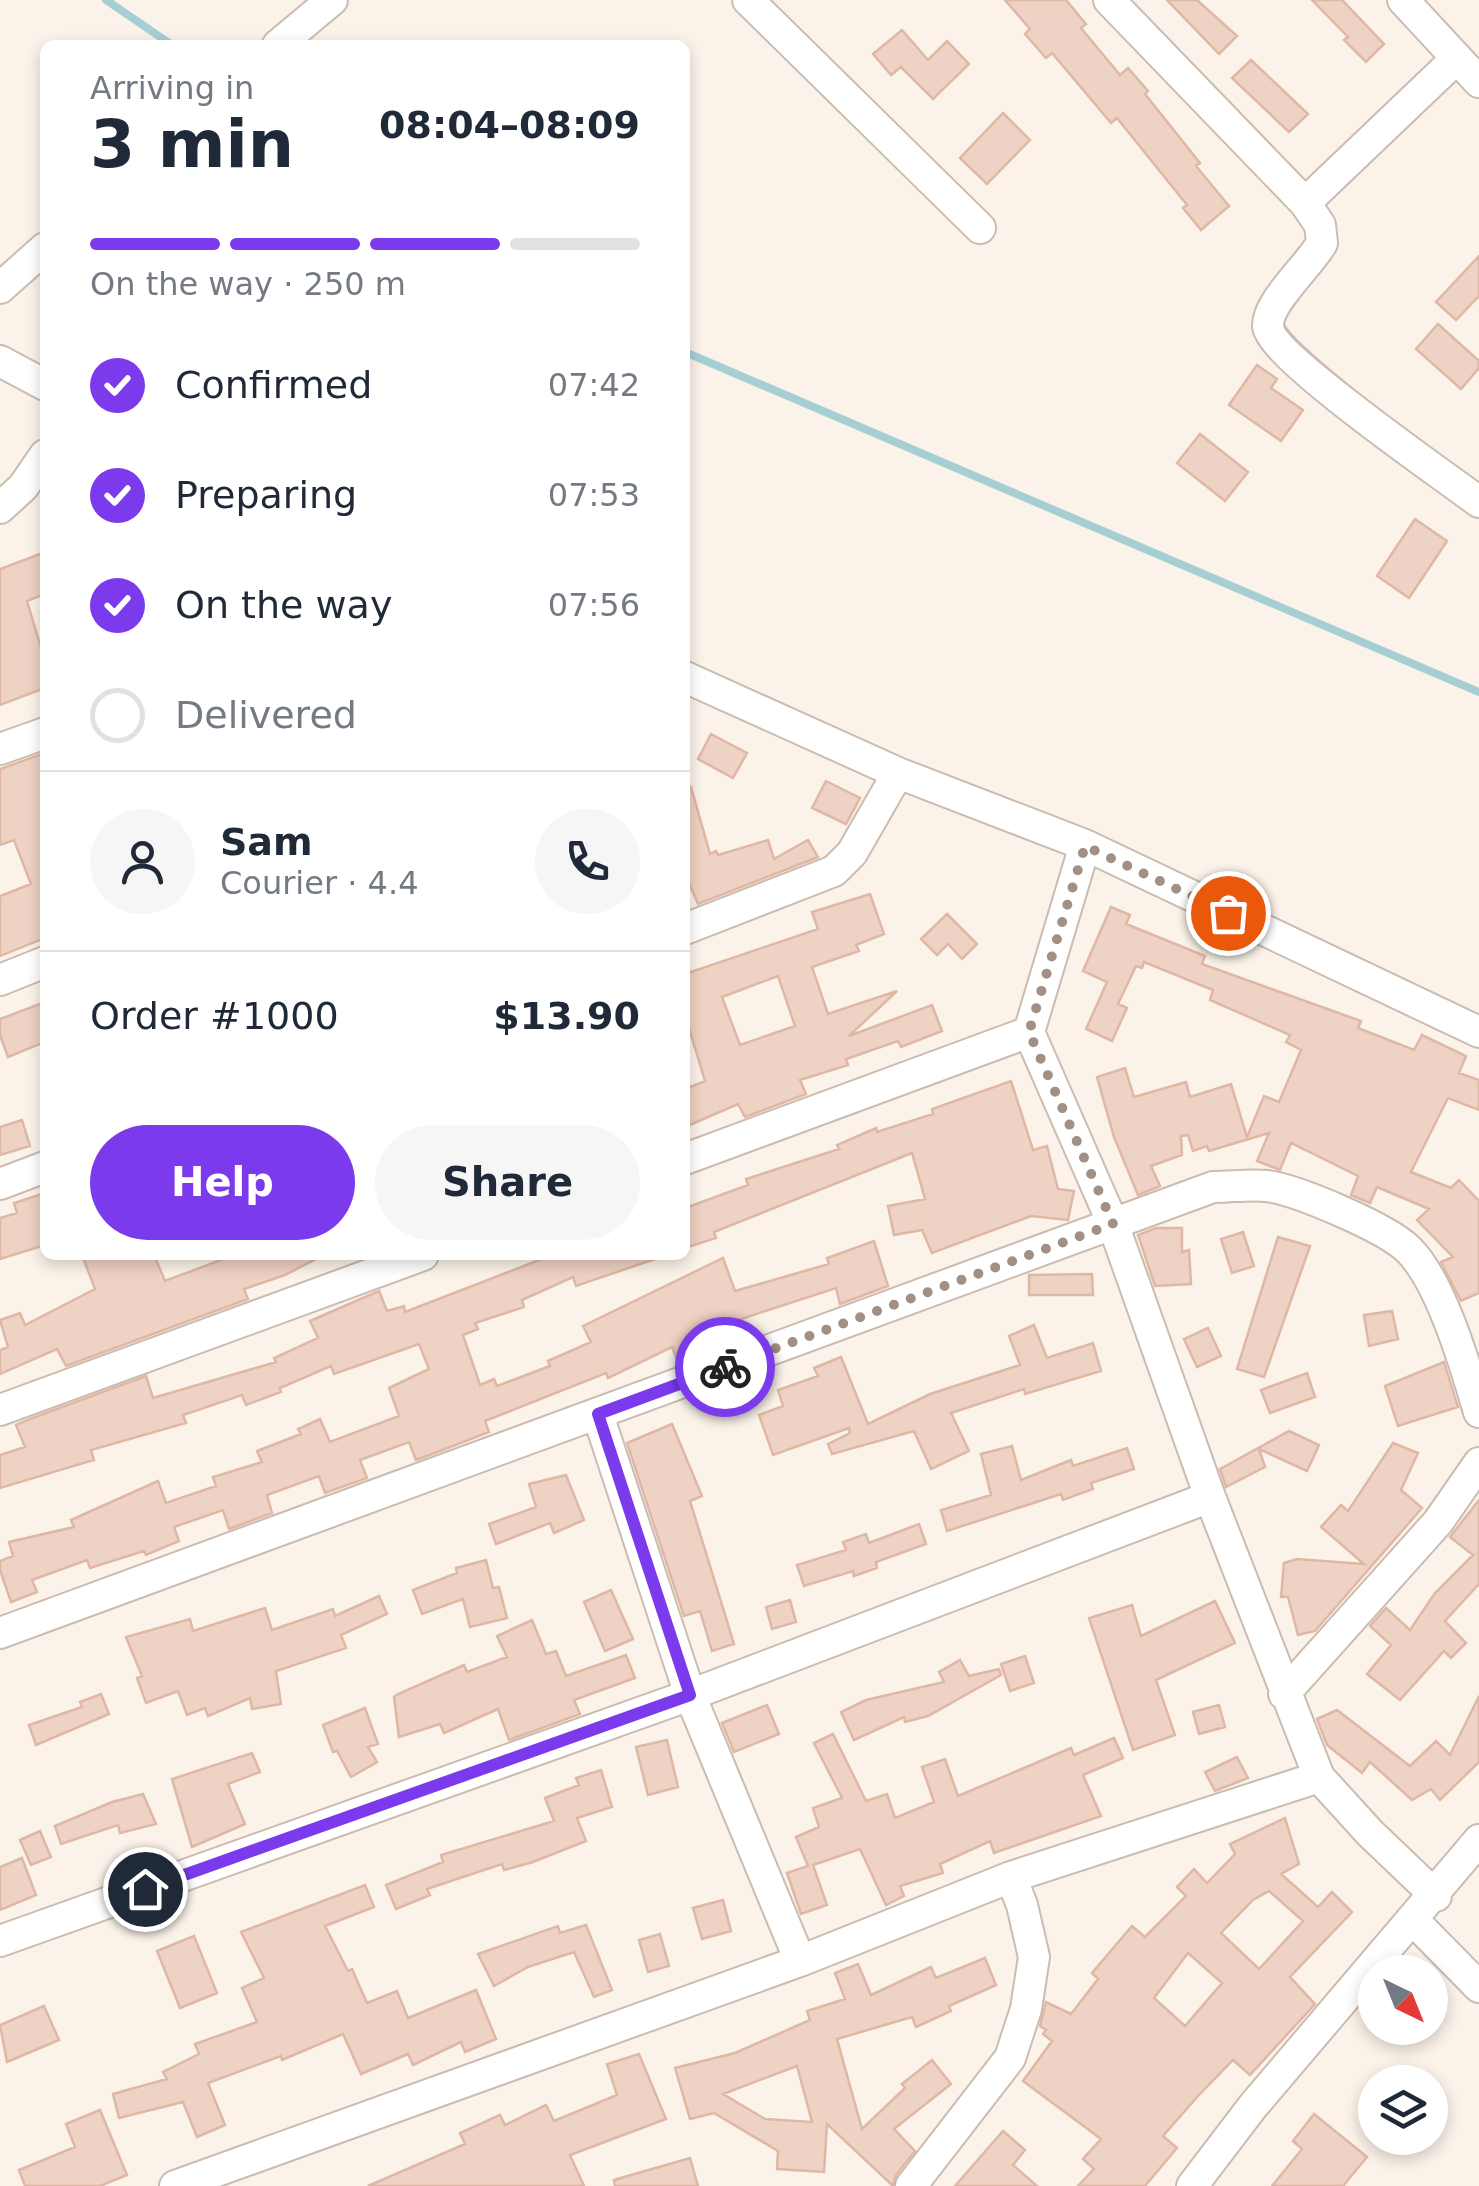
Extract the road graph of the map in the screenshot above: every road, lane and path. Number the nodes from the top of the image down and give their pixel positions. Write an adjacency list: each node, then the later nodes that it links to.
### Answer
1 (332, 0): 5 (street)
2 (748, 0): 9 (street)
3 (1108, 0): 8 (street)
4 (1403, 0): 6 (street)
5 (284, 40)
6 (1457, 58): 7 (street); 8 (street)
7 (1479, 82)
8 (1305, 203): 15 (street)
9 (980, 228)
10 (40, 252): 11 (street)
11 (0, 288)
12 (0, 361): 13 (street)
13 (40, 381)
14 (40, 462): 16 (street)
15 (1479, 502)
16 (0, 508)
17 (690, 679): 20 (street)
18 (40, 734): 19 (street)
19 (0, 750)
20 (898, 774): 21 (street); 22 (street)
21 (1085, 846): 25 (street); 26 (street)
22 (690, 927)
23 (40, 964): 24 (street)
24 (0, 980)
25 (1029, 1032): 27 (street); 30 (street)
26 (1479, 1032)
27 (690, 1157)
28 (40, 1169): 29 (street)
29 (0, 1184)
30 (1113, 1224): 33 (street); 34 (street); 36 (street)
31 (409, 1260): 32 (street)
32 (0, 1410)
33 (1479, 1412)
34 (598, 1414): 37 (street); 39 (street)
35 (1479, 1463): 38 (street)
36 (1210, 1497): 38 (street); 39 (street)
37 (0, 1633)
38 (1284, 1694): 40 (street)
39 (690, 1695): 45 (street); 46 (street)
40 (1319, 1778): 42 (street); 43 (street)
41 (1479, 1840): 43 (street)
42 (1011, 1877): 46 (street); 49 (street)
43 (1436, 1896): 44 (street)
44 (1414, 1921): 47 (street); 50 (street)
45 (0, 1941)
46 (800, 1960): 48 (street)
47 (1479, 1987)
48 (175, 2186)
49 (911, 2186)
50 (1192, 2186)

